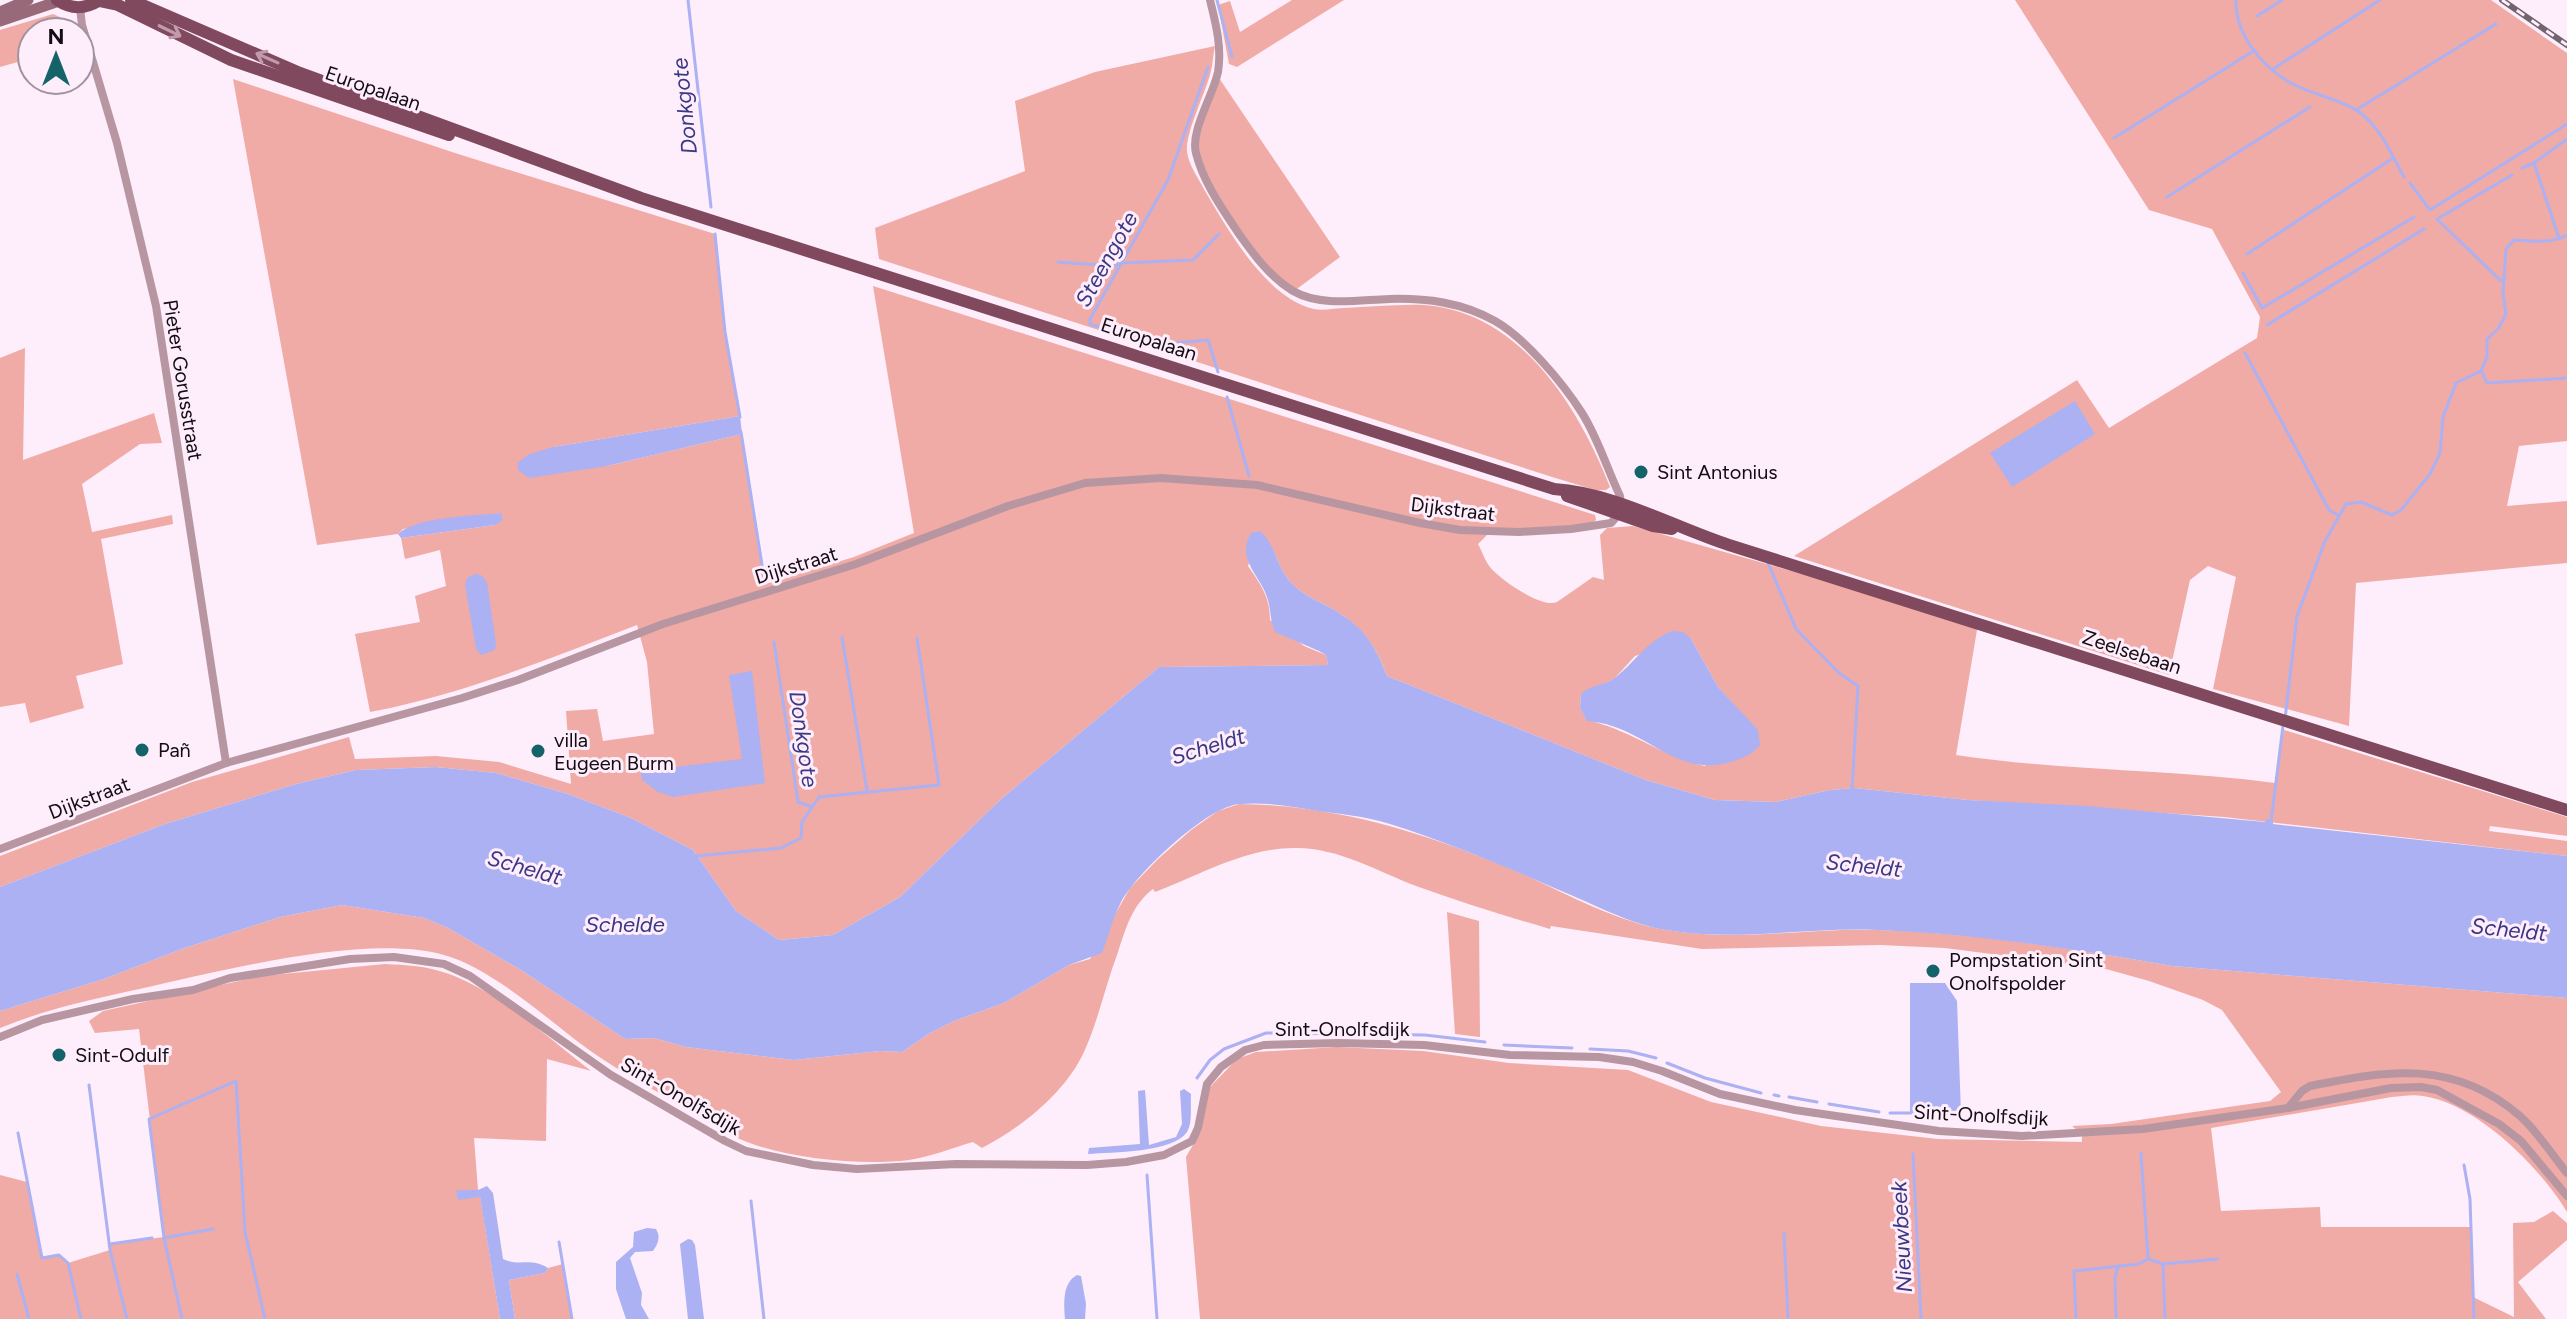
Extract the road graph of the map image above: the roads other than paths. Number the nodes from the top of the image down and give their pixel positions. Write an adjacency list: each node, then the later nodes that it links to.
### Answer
1 (28, 0): 7 (main road)
2 (99, 0): 6 (main road, Europalaan); 9 (main road, Europalaan, one-way to 9)
3 (131, 0): 9 (main road, Europalaan, one-way to 3)
4 (1210, 0): 11 (street)
5 (58, 1): 6 (main road); 8 (main road)
6 (80, 8): 12 (street, Pieter Gorusstraat)
7 (0, 12)
8 (0, 21)
9 (641, 198): 10 (main road, Europalaan)
10 (1554, 489): 11 (main road, Zeelsebaan)
11 (1620, 510): 12 (street, Dijkstraat); 13 (main road, Zeelsebaan)
12 (226, 763): 14 (street, Dijkstraat)
13 (2567, 810)
14 (0, 849)
15 (0, 1037): 16 (street, Sint-Onolfsdijk)
16 (2288, 1108): 17 (street); 18 (street, Sint-Onolfsdijk)
17 (2567, 1173)
18 (2567, 1196)

